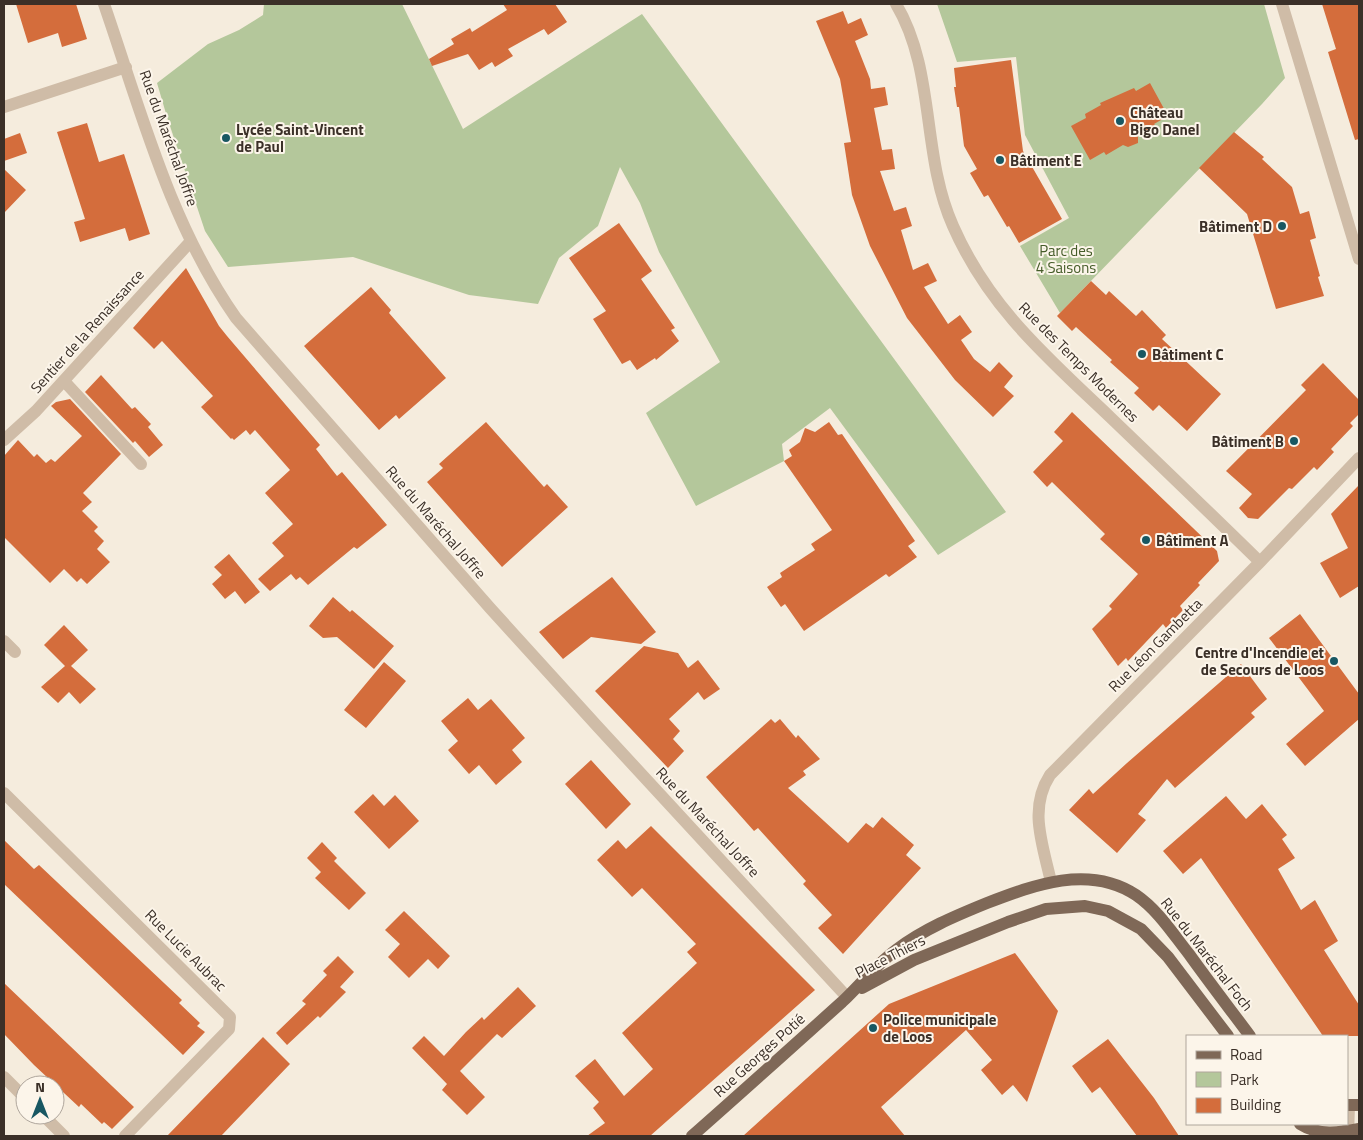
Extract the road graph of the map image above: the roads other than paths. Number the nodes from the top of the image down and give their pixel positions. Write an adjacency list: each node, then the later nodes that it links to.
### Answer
1 (104, 4): 4 (street, Rue du Maréchal Joffre)
2 (896, 4): 12 (street, Rue des Temps Modernes)
3 (1282, 4): 7 (street)
4 (126, 67): 5 (street); 6 (street, Rue du Maréchal Joffre)
5 (4, 107)
6 (191, 241): 8 (street, Sentier de la Renaissance); 18 (street, Rue du Maréchal Joffre)
7 (1359, 259)
8 (64, 381): 9 (street, Sentier de la Renaissance); 11 (street)
9 (4, 440)
10 (1359, 458): 12 (street, Rue Léon Gambetta)
11 (141, 464)
12 (1260, 562): 16 (street, Rue Léon Gambetta)
13 (4, 641): 14 (street)
14 (15, 652)
15 (4, 793): 29 (street, Rue Lucie Aubrac)
16 (1051, 882): 17 (main road, Place Thiers); 18 (main road, Place Thiers)
17 (1135, 895): 20 (main road, Rue du Maréchal Foch)
18 (847, 997): 19 (main road, Place Thiers); 30 (main road, Rue Georges Potié)
19 (1227, 1035)
20 (1249, 1035)
21 (4, 1077): 22 (street)
22 (15, 1088)
23 (1352, 1105): 27 (street)
24 (52, 1125): 28 (street)
25 (1302, 1125): 26 (main road)
26 (1323, 1131): 27 (main road)
27 (1352, 1132)
28 (64, 1136)
29 (125, 1136)
30 (692, 1136)

